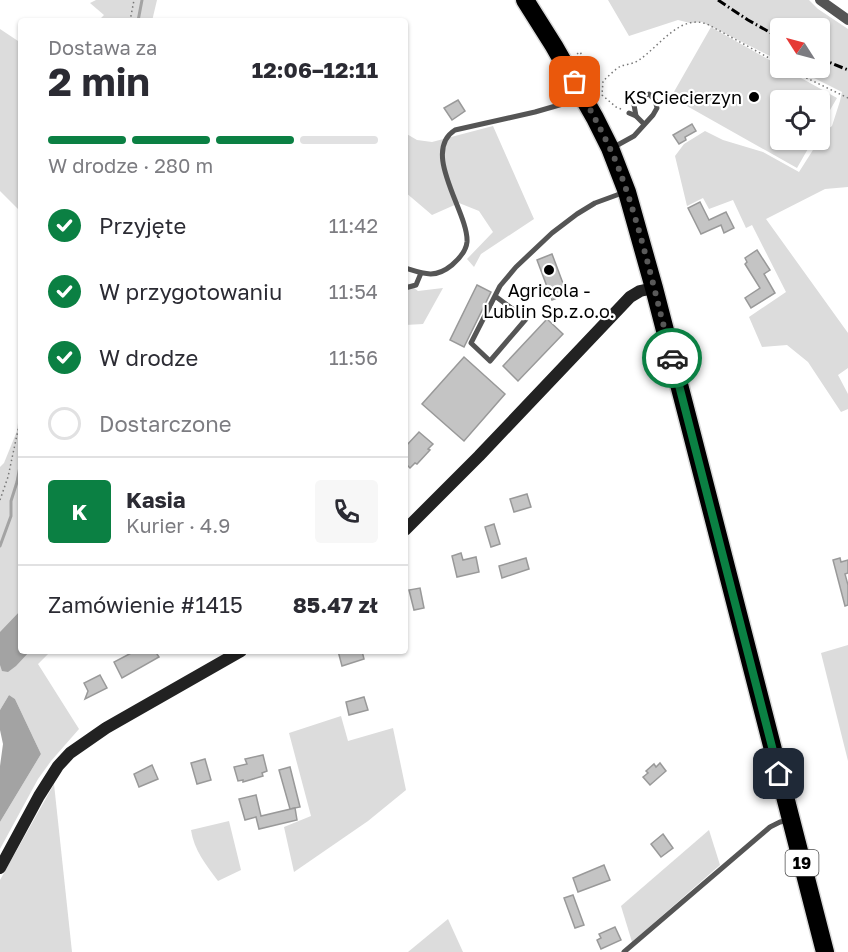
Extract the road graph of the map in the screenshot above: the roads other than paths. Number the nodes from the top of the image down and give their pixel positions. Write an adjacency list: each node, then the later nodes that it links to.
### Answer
1 (525, 0): 4 (highway, 19)
2 (820, 0): 3 (street)
3 (848, 20)
4 (584, 98): 8 (highway, 19); 11 (lane)
5 (629, 113): 6 (lane)
6 (636, 116): 7 (lane); 7 (lane)
7 (644, 124): 8 (lane)
8 (610, 148): 9 (highway, 19)
9 (627, 192): 13 (highway, 19); 14 (lane)
10 (408, 269): 11 (lane)
11 (421, 273): 12 (lane)
12 (408, 287)
13 (654, 288): 15 (street); 17 (highway, 19)
14 (495, 296): 14 (lane)
15 (408, 527)
16 (237, 654): 18 (street)
17 (791, 820): 19 (lane); 20 (highway, 19)
18 (0, 868)
19 (624, 952)
20 (825, 952)

